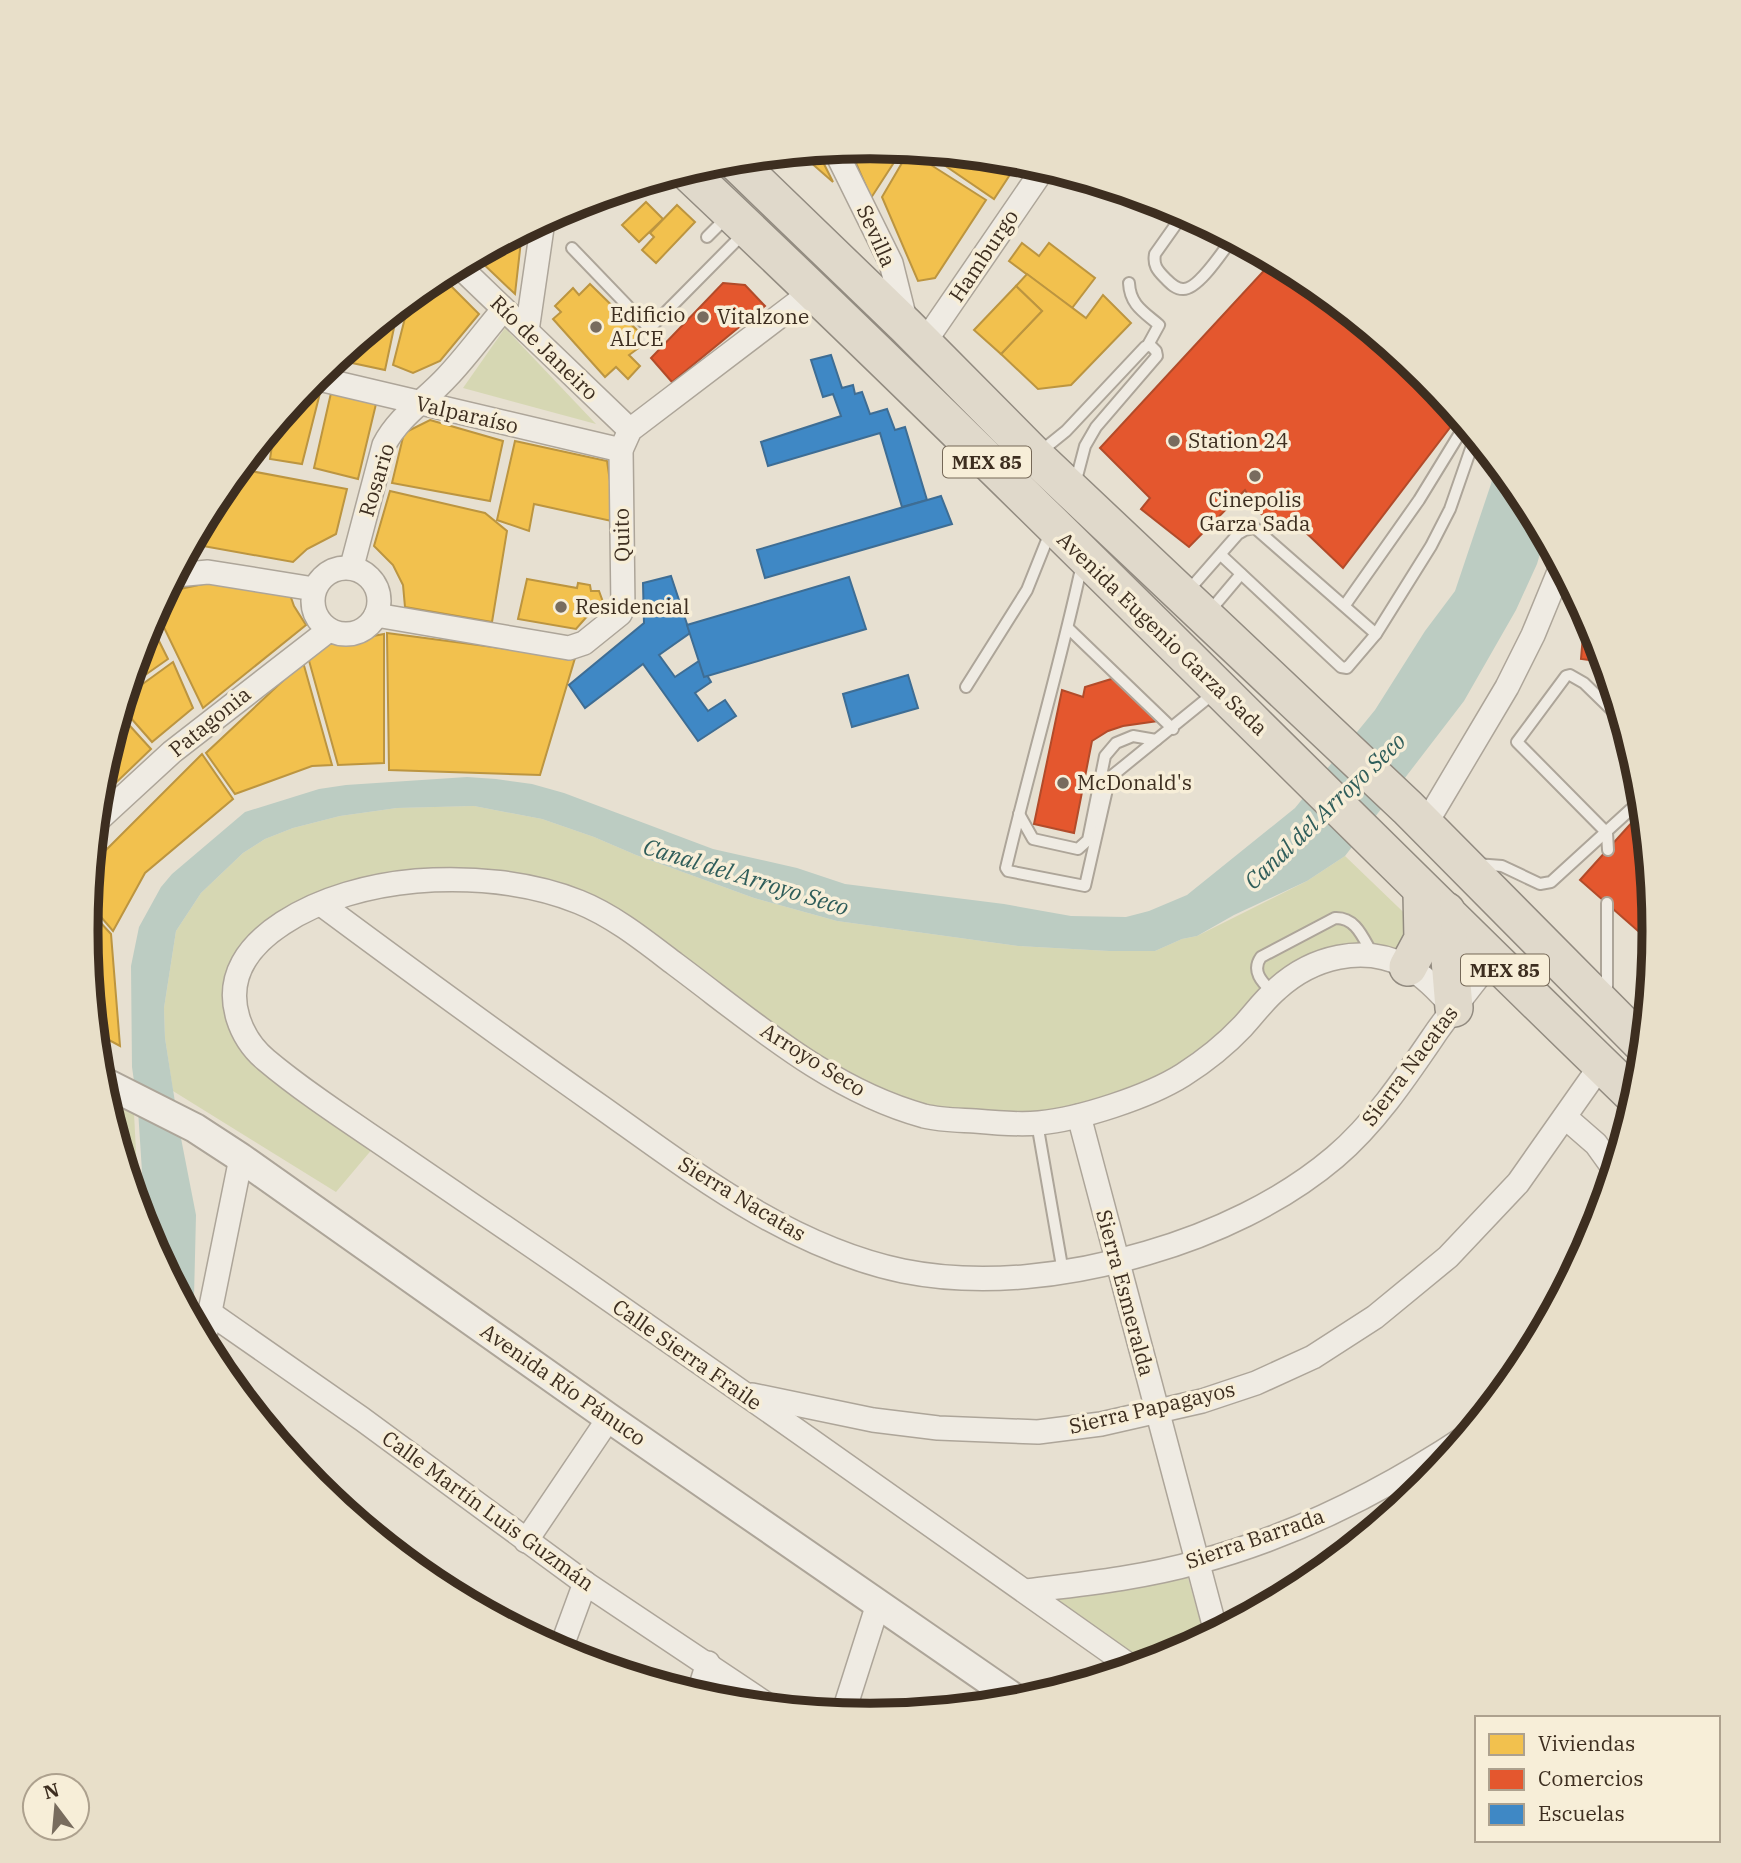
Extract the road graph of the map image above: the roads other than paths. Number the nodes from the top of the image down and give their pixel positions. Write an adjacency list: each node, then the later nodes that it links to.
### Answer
1 (840, 160): 15 (street, Sevilla)
2 (744, 170): 15 (highway, Avenida Eugenio Garza Sada / MEX 85)
3 (1037, 178): 15 (street, Hamburgo)
4 (694, 180): 6 (highway, Avenida Eugenio Garza Sada / MEX 85)
5 (1177, 223): 8 (lane)
6 (729, 226): 9 (lane); 12 (highway, Avenida Eugenio Garza Sada / MEX 85)
7 (541, 233): 14 (street)
8 (1227, 247)
9 (572, 248)
10 (466, 273): 13 (street, Río de Janeiro)
11 (1129, 283): 16 (lane)
12 (814, 290): 20 (street); 24 (highway, Avenida Eugenio Garza Sada / MEX 85)
13 (503, 310): 14 (street, Río de Janeiro); 18 (street, Rosario)
14 (527, 331): 20 (street, Río de Janeiro)
15 (915, 335): 22 (highway, Avenida Eugenio Garza Sada / MEX 85)
16 (1148, 345): 22 (lane); 23 (lane)
17 (328, 381): 18 (street, Valparaíso)
18 (417, 403): 20 (street, Valparaíso); 27 (street, Rosario)
19 (1460, 433): 32 (lane)
20 (626, 440): 34 (street, Quito)
21 (1472, 447): 37 (lane)
22 (1035, 456): 23 (highway, Avenida Eugenio Garza Sada / MEX 85)
23 (1074, 490): 33 (highway, Avenida Eugenio Garza Sada / MEX 85)
24 (1052, 526): 26 (highway, Avenida Eugenio Garza Sada / MEX 85); 38 (lane)
25 (1221, 555): 28 (lane); 32 (lane); 33 (lane)
26 (1084, 558): 35 (lane); 39 (highway, Avenida Eugenio Garza Sada / MEX 85)
27 (352, 566): 31 (street); 34 (street)
28 (1241, 573): 33 (lane); 37 (lane)
29 (186, 574): 31 (street)
30 (1556, 577): 46 (street)
31 (314, 589): 36 (street)
32 (1345, 605): 37 (lane)
33 (1194, 606): 46 (highway, Avenida Eugenio Garza Sada / MEX 85)
34 (376, 615): 36 (street)
35 (1068, 628): 41 (lane); 45 (lane)
36 (329, 630): 44 (street, Patagonia)
37 (1376, 634)
38 (966, 687)
39 (1218, 690): 41 (lane); 50 (highway, Avenida Eugenio Garza Sada / MEX 85)
40 (1610, 708): 47 (lane)
41 (1172, 729): 42 (lane)
42 (1156, 740): 45 (lane); 45 (lane)
43 (1632, 808): 47 (lane)
44 (108, 811)
45 (1019, 814)
46 (1417, 817): 49 (highway, Avenida Eugenio Garza Sada / MEX 85)
47 (1607, 833): 48 (lane); 49 (lane)
48 (1608, 850)
49 (1463, 863): 58 (highway, Avenida Eugenio Garza Sada / MEX 85)
50 (1434, 900): 54 (highway, Avenida Eugenio Garza Sada / MEX 85); 55 (highway); 57 (highway)
51 (321, 904): 59 (street, Arroyo Seco); 66 (street, Arroyo Seco); 70 (street, Sierra Nacatas)
52 (1607, 904): 58 (lane)
53 (1373, 954): 55 (street, Arroyo Seco); 56 (street, Arroyo Seco); 56 (lane)
54 (1493, 958): 57 (street, Sierra Nacatas); 61 (highway, Avenida Eugenio Garza Sada / MEX 85)
55 (1408, 967): 57 (street, Arroyo Seco)
56 (1272, 992): 64 (street, Arroyo Seco)
57 (1454, 1008): 69 (street, Sierra Nacatas)
58 (1607, 1009): 60 (highway, Avenida Eugenio Garza Sada / MEX 85)
59 (246, 1037): 73 (street, Calle Sierra Fraile)
60 (1635, 1037)
61 (1601, 1065): 63 (highway, Avenida Eugenio Garza Sada / MEX 85); 65 (street, Sierra Papagayos)
62 (114, 1087): 67 (street, Avenida Río Pánuco)
63 (1626, 1089)
64 (1079, 1116): 66 (street, Arroyo Seco); 69 (street, Sierra Esmeralda)
65 (1565, 1117): 68 (street); 74 (street, Sierra Papagayos)
66 (1037, 1123): 70 (lane)
67 (241, 1158): 71 (street); 75 (street, Avenida Río Pánuco)
68 (1608, 1160)
69 (1116, 1262): 70 (street, Sierra Nacatas); 74 (street, Sierra Esmeralda)
70 (1063, 1273)
71 (210, 1313): 72 (street); 77 (street, Calle Martín Luis Guzmán)
72 (207, 1327)
73 (741, 1393): 74 (street, Sierra Papagayos); 80 (street, Calle Sierra Fraile)
74 (1156, 1412): 78 (street, Sierra Esmeralda)
75 (609, 1418): 77 (street); 81 (street, Avenida Río Pánuco)
76 (1438, 1455): 78 (street, Sierra Barrada)
77 (526, 1541): 79 (street, Calle Martín Luis Guzmán)
78 (1197, 1563): 80 (street, Sierra Barrada); 82 (street, Sierra Esmeralda)
79 (585, 1583): 83 (street); 85 (street, Calle Martín Luis Guzmán)
80 (1024, 1591): 84 (street, Calle Sierra Fraile)
81 (878, 1604): 87 (street, Avenida Río Pánuco); 89 (street)
82 (1214, 1623)
83 (564, 1640)
84 (1123, 1661)
85 (708, 1664): 86 (street); 88 (street, Calle Martín Luis Guzmán)
86 (701, 1685)
87 (999, 1692)
88 (752, 1694)
89 (846, 1703)

